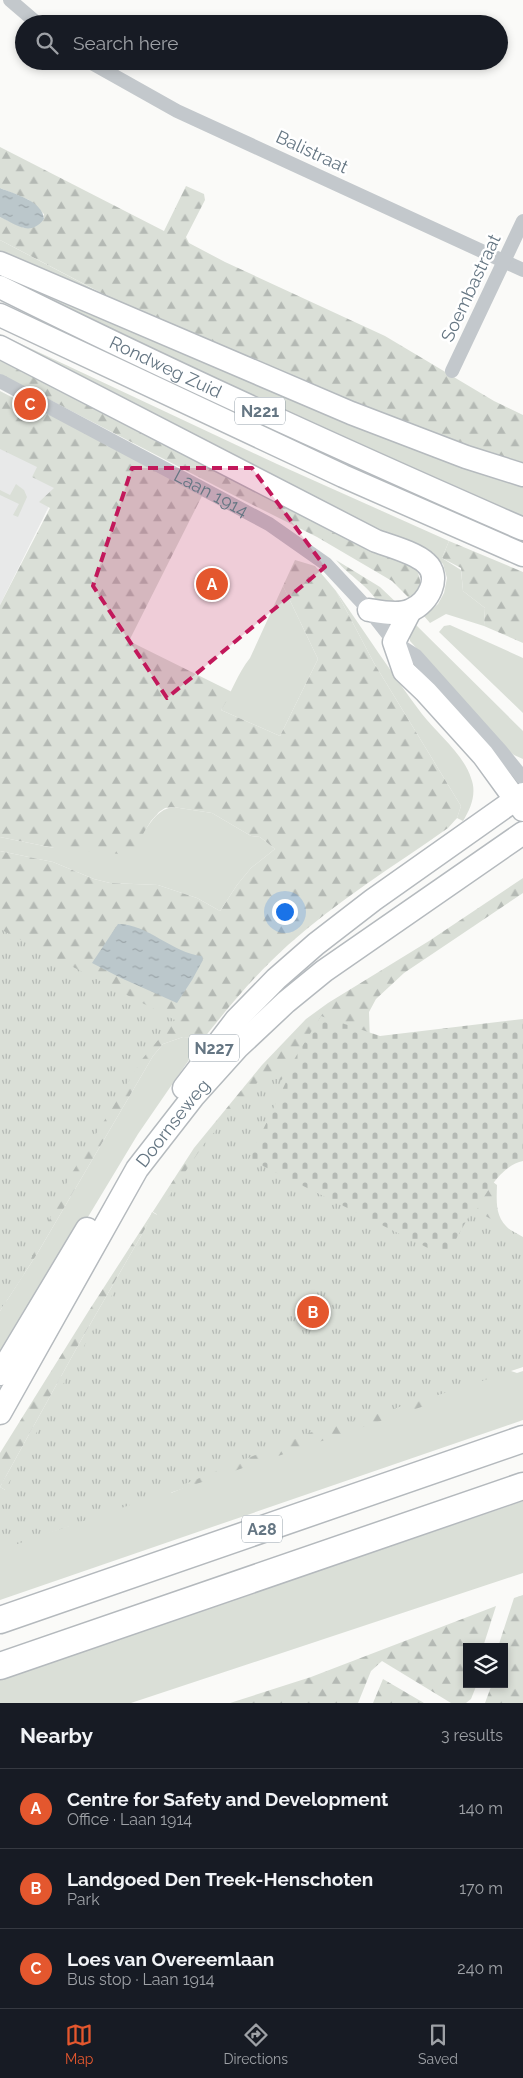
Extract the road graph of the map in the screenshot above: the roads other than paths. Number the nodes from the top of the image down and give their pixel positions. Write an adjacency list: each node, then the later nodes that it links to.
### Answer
1 (10, 0): 2 (street)
2 (28, 15)
3 (104, 70): 5 (street, Balistraat)
4 (523, 221): 5 (street, Soembastraat)
5 (505, 261): 7 (street, Balistraat); 11 (street, Soembastraat)
6 (0, 262): 13 (main road, N221)
7 (523, 270)
8 (0, 287): 14 (main road, Rondweg Zuid / N221)
9 (0, 314): 15 (main road, Rondweg Zuid / N221)
10 (0, 347): 17 (main road)
11 (452, 371)
12 (0, 381): 16 (street, Laan 1914)
13 (523, 475)
14 (523, 529)
15 (523, 555)
16 (369, 610): 17 (main road); 18 (street, Laan 1914)
17 (410, 611): 18 (main road)
18 (394, 642): 19 (street, Laan 1914); 20 (main road, Laan 1914)
19 (523, 778)
20 (520, 801): 22 (main road, Doornseweg / N227)
21 (523, 834): 23 (main road, Doornseweg / N227)
22 (0, 1374)
23 (0, 1413)
24 (523, 1439): 26 (highway, A28)
25 (523, 1486): 27 (highway, A28)
26 (0, 1620)
27 (0, 1666)

